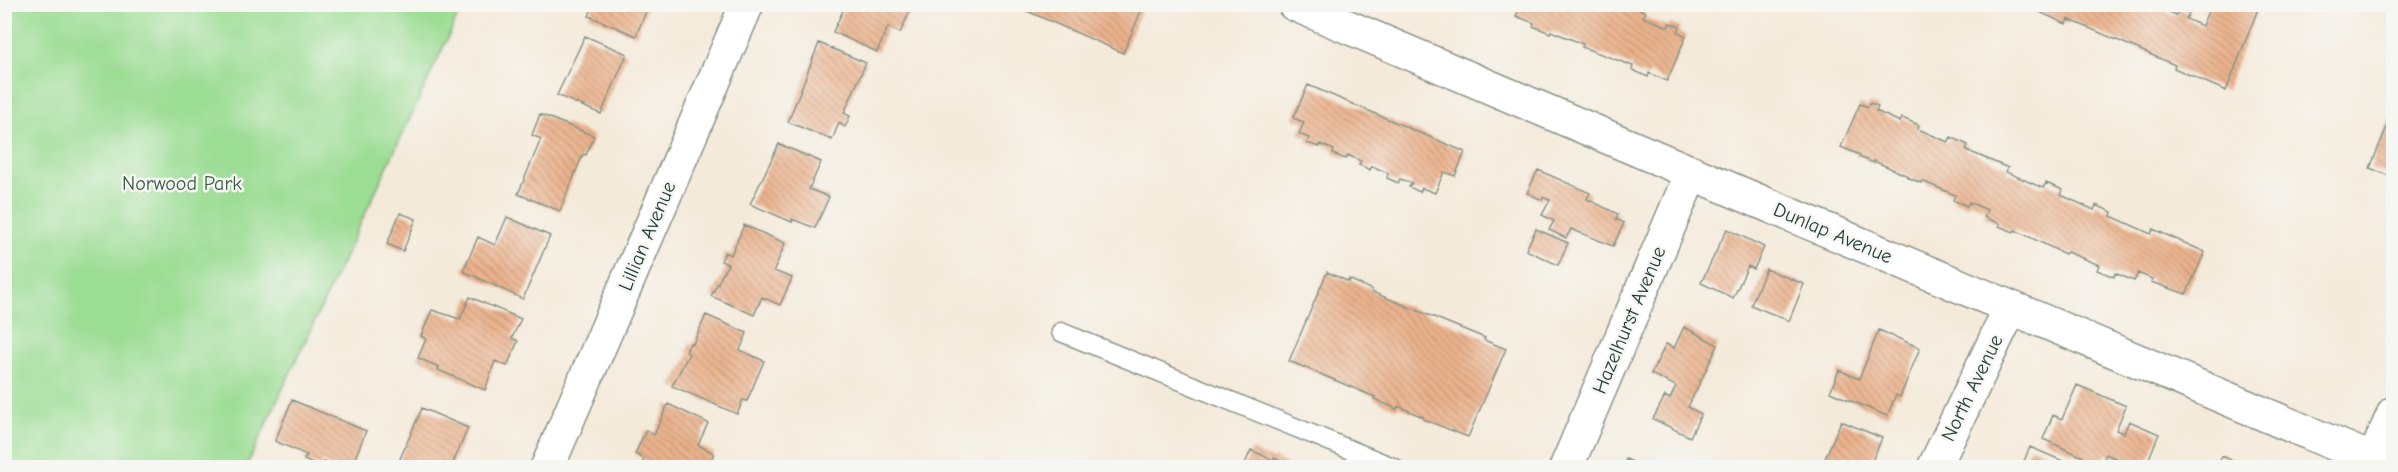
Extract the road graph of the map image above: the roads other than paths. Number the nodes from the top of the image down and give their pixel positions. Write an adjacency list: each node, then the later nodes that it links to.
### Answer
1 (747, 4): 8 (street, Lillian Avenue)
2 (1294, 4): 3 (street, Dunlap Avenue)
3 (1692, 172): 4 (street, Dunlap Avenue); 10 (street, Hazelhurst Avenue)
4 (2010, 309): 7 (street, Dunlap Avenue); 11 (street, North Avenue)
5 (1061, 332): 9 (lane)
6 (2394, 413): 7 (street)
7 (2371, 464)
8 (547, 468)
9 (1395, 468)
10 (1566, 468)
11 (1934, 468)

